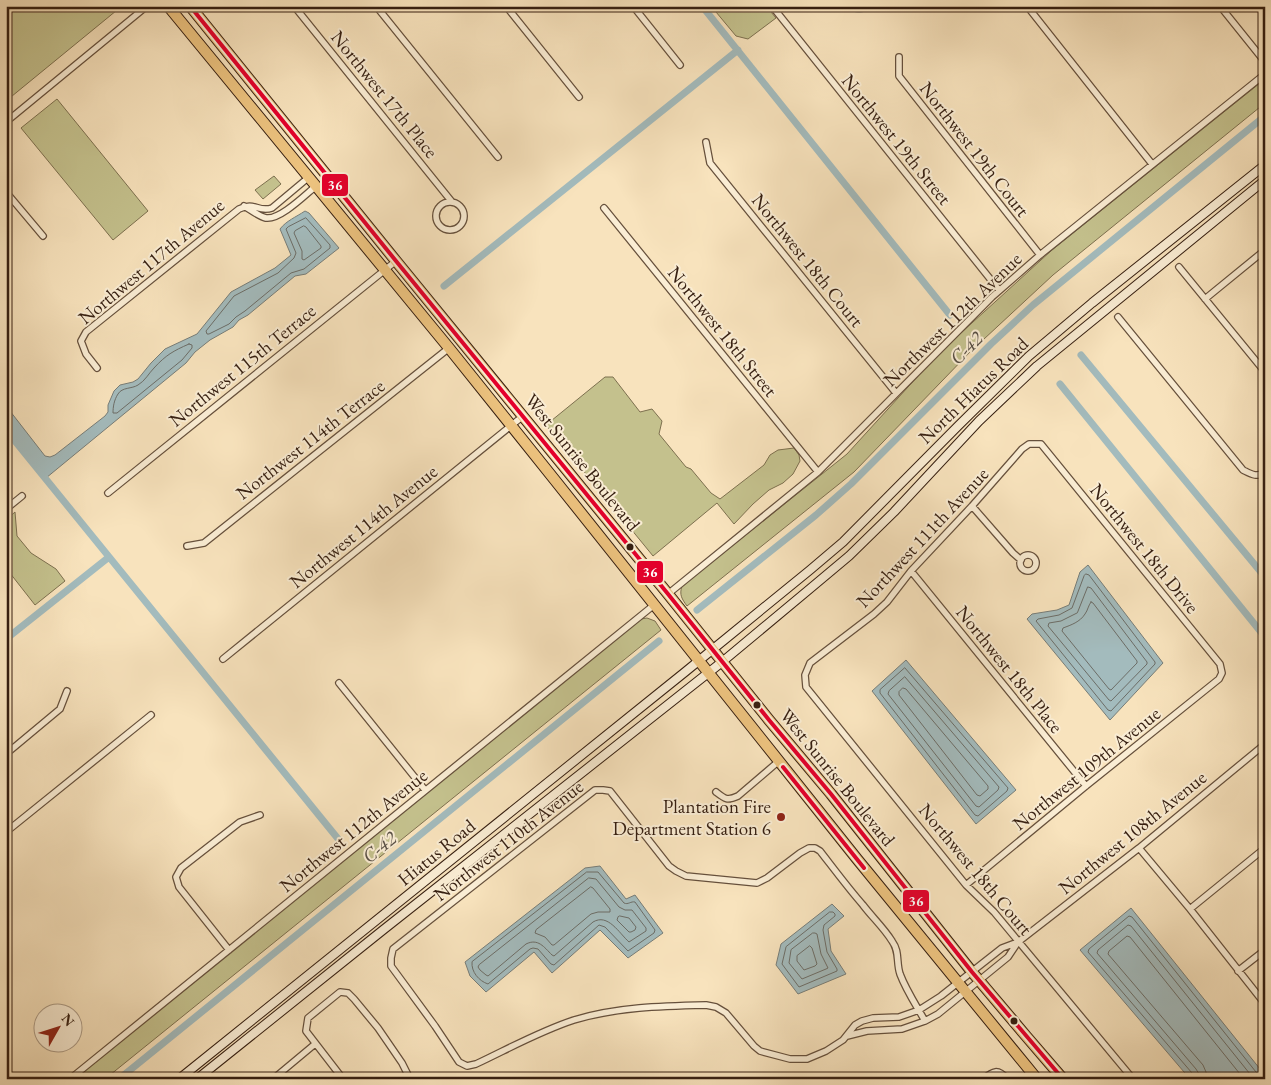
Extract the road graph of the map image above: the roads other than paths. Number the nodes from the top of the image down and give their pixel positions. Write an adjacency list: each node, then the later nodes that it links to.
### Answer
1 (148, 6): 16 (street)
2 (168, 6): 22 (highway, West Sunrise Boulevard)
3 (190, 6): 32 (highway, West Sunrise Boulevard)
4 (294, 6): 25 (street, Northwest 17th Place)
5 (376, 6): 18 (street)
6 (506, 6): 15 (street)
7 (633, 6): 13 (street)
8 (772, 6): 35 (street, Northwest 19th Street)
9 (1027, 6): 19 (street)
10 (1220, 6): 12 (street)
11 (899, 58): 31 (street, Northwest 19th Court)
12 (1265, 62)
13 (680, 65)
14 (1265, 74): 19 (street, Northwest 112th Avenue)
15 (579, 98)
16 (6, 122)
17 (706, 142): 41 (street, Northwest 18th Court)
18 (498, 157)
19 (1152, 164): 31 (street, Northwest 112th Avenue)
20 (1265, 165): 56 (main road, North Hiatus Road)
21 (1265, 180): 59 (main road, North Hiatus Road)
22 (312, 182): 24 (street, Northwest 117th Avenue); 27 (street, Northwest 117th Avenue); 34 (highway, West Sunrise Boulevard)
23 (6, 192): 29 (street)
24 (283, 198): 26 (street, Northwest 117th Avenue); 27 (street)
25 (452, 202): 25 (street)
26 (244, 206): 27 (street, Northwest 117th Avenue); 39 (street, Northwest 117th Avenue)
27 (290, 207)
28 (604, 208): 45 (street, Northwest 18th Street)
29 (43, 236)
30 (1265, 250): 36 (street)
31 (1040, 255): 35 (street, Northwest 112th Avenue)
32 (396, 261): 34 (street, Northwest 115th Terrace); 42 (highway, West Sunrise Boulevard)
33 (1180, 267): 36 (street)
34 (385, 270): 38 (highway, West Sunrise Boulevard); 47 (street, Northwest 115th Terrace)
35 (999, 290): 41 (street, Northwest 112th Avenue)
36 (1205, 300): 40 (street)
37 (1118, 317): 46 (street)
38 (449, 348): 43 (highway, West Sunrise Boulevard); 51 (street, Northwest 114th Terrace)
39 (97, 368)
40 (1263, 368)
41 (896, 393): 45 (street, Northwest 112th Avenue)
42 (523, 416): 43 (street, Northwest 114th Avenue); 54 (highway, West Sunrise Boulevard)
43 (512, 426): 55 (highway, West Sunrise Boulevard); 57 (street, Northwest 114th Avenue)
44 (1041, 444): 49 (street, Northwest 111th Avenue); 61 (street, Northwest 18th Drive)
45 (818, 472): 54 (street, Northwest 112th Avenue)
46 (1265, 472)
47 (108, 493)
48 (22, 496): 50 (street)
49 (972, 506): 52 (street); 53 (street, Northwest 111th Avenue)
50 (6, 509)
51 (187, 546)
52 (1021, 560)
53 (911, 571): 62 (street, Northwest 111th Avenue); 69 (street, Northwest 18th Place)
54 (668, 594): 56 (highway, West Sunrise Boulevard)
55 (654, 605): 58 (highway, West Sunrise Boulevard); 70 (street, Northwest 112th Avenue)
56 (712, 650): 58 (main road, Hiatus Road); 59 (highway, West Sunrise Boulevard)
57 (222, 659)
58 (699, 661): 60 (highway, West Sunrise Boulevard); 94 (main road, Hiatus Road)
59 (722, 662): 60 (main road, Hiatus Road); 82 (highway, West Sunrise Boulevard)
60 (708, 673): 68 (highway, West Sunrise Boulevard); 95 (main road, Hiatus Road)
61 (1222, 673): 69 (street, Northwest 109th Avenue)
62 (805, 675): 76 (street, Northwest 18th Court)
63 (339, 684): 70 (street)
64 (67, 691): 67 (street)
65 (151, 715): 73 (street)
66 (1265, 744): 74 (street, Northwest 108th Avenue)
67 (6, 754)
68 (779, 761): 71 (street); 83 (highway, West Sunrise Boulevard)
69 (1086, 786): 76 (street, Northwest 109th Avenue)
70 (425, 790): 79 (street, Northwest 112th Avenue)
71 (716, 792)
72 (260, 815): 79 (street)
73 (6, 832)
74 (1139, 848): 77 (street); 78 (street, Northwest 108th Avenue)
75 (1265, 848): 77 (street)
76 (966, 885): 78 (street, Northwest 18th Court)
77 (1190, 909): 81 (street)
78 (1018, 942): 82 (street, Northwest 108th Avenue); 82 (street, Northwest 108th Avenue); 103 (street, Northwest 18th Court)
79 (229, 950): 93 (street, Northwest 112th Avenue)
80 (1265, 950): 81 (street)
81 (1238, 971): 85 (street)
82 (976, 976): 83 (street, Northwest 108th Avenue); 84 (street, Northwest 108th Avenue); 102 (highway, West Sunrise Boulevard)
83 (958, 982): 84 (highway, West Sunrise Boulevard); 86 (street, Northwest 108th Avenue)
84 (966, 992): 87 (street, Northwest 108th Avenue); 101 (highway, West Sunrise Boulevard)
85 (1265, 1004)
86 (919, 1010): 87 (street); 88 (street, Northwest 108th Avenue); 90 (street, Northwest 110th Avenue)
87 (925, 1021): 88 (street, Northwest 108th Avenue)
88 (847, 1037): 90 (street, Northwest 108th Avenue)
89 (315, 1044): 96 (street); 97 (street); 98 (street)
90 (467, 1066)
91 (6, 1071): 92 (street)
92 (12, 1079)
93 (70, 1079)
94 (179, 1079)
95 (197, 1079)
96 (272, 1079)
97 (343, 1079)
98 (410, 1079)
99 (983, 1079): 100 (street)
100 (1007, 1079)
101 (1037, 1079)
102 (1063, 1079)
103 (1133, 1079)

